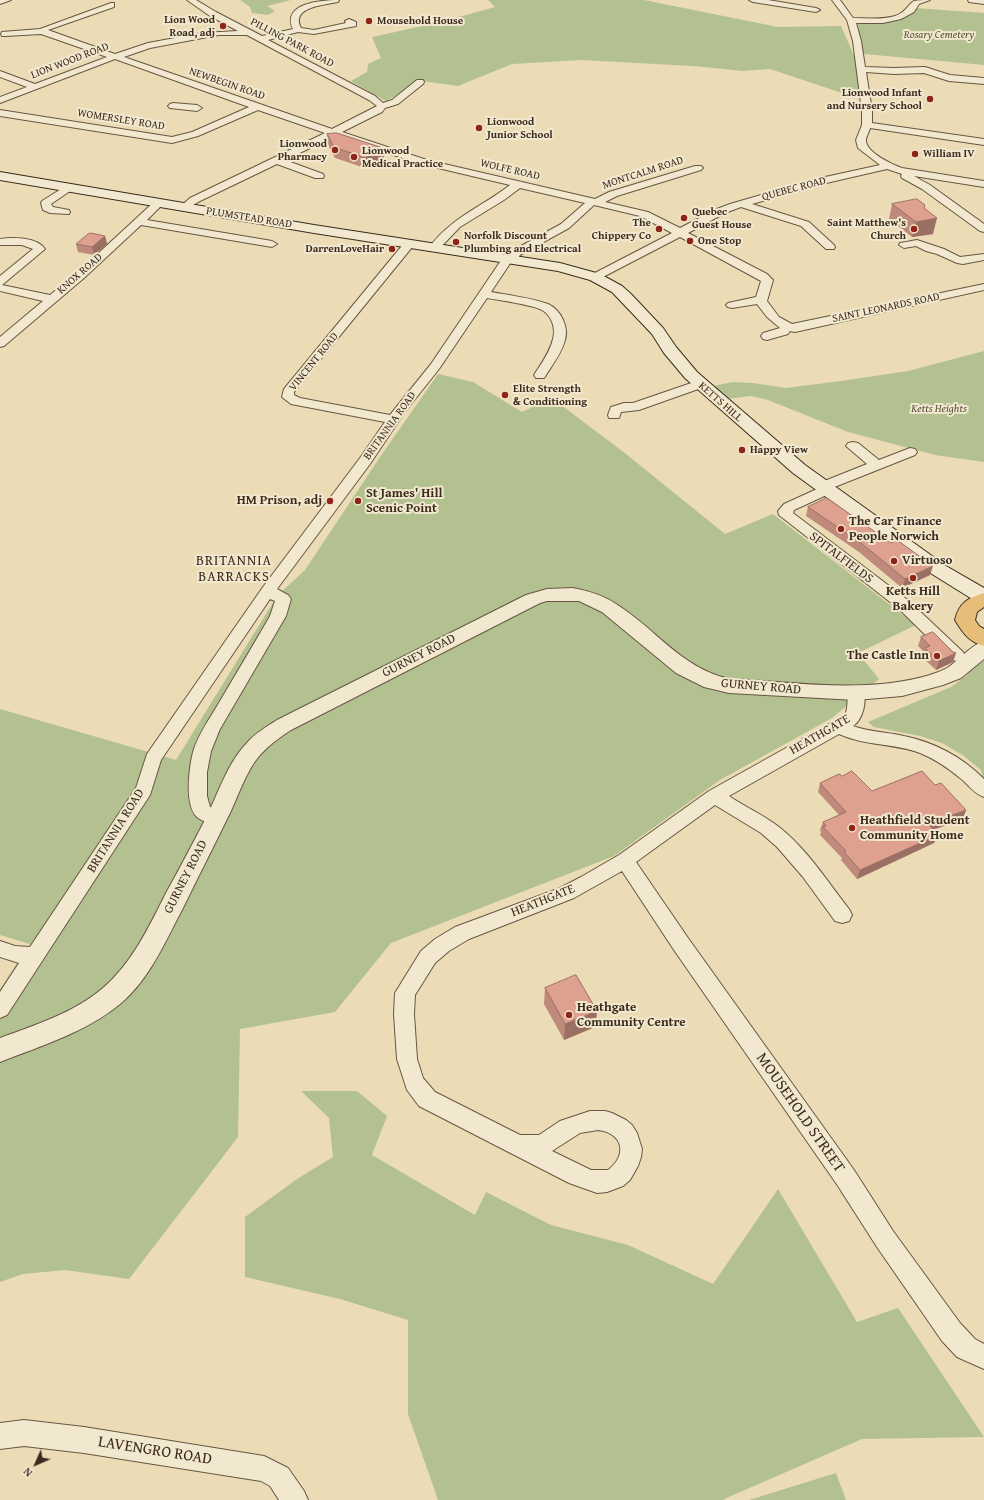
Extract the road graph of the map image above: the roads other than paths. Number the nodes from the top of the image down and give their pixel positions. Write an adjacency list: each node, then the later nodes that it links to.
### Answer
1 (7, 0): 8 (street)
2 (191, 0): 12 (street, PILLING PARK ROAD)
3 (335, 0): 17 (street)
4 (753, 0): 11 (street)
5 (836, 0): 13 (street)
6 (926, 0): 13 (street)
7 (972, 0): 9 (street)
8 (0, 2)
9 (984, 2)
10 (111, 5): 18 (street)
11 (816, 10)
12 (213, 14): 15 (street); 19 (street, PILLING PARK ROAD)
13 (851, 20): 24 (street)
14 (349, 21): 17 (street)
15 (206, 22)
16 (198, 28): 22 (street, LION WOOD ROAD)
17 (298, 30): 21 (street)
18 (42, 31): 20 (street); 23 (street, NEWBEGIN ROAD)
19 (250, 33): 21 (street, PILLING PARK ROAD); 22 (street, LION WOOD ROAD)
20 (5, 34)
21 (261, 39): 31 (street, PILLING PARK ROAD)
22 (148, 46): 23 (street, LION WOOD ROAD)
23 (114, 57): 28 (street, LION WOOD ROAD); 32 (street, NEWBEGIN ROAD)
24 (862, 69): 26 (street); 35 (street)
25 (0, 74): 28 (street)
26 (984, 81)
27 (420, 82): 31 (street)
28 (35, 87): 29 (street, LION WOOD ROAD)
29 (0, 100)
30 (173, 106): 33 (street)
31 (382, 106): 36 (street)
32 (256, 107): 36 (street, NEWBEGIN ROAD); 37 (street, WOMERSLEY ROAD)
33 (197, 108)
34 (0, 113): 37 (street, WOMERSLEY ROAD)
35 (867, 125): 38 (street); 42 (street)
36 (332, 132): 40 (street); 48 (street, WOLFE ROAD)
37 (172, 140): 39 (street)
38 (984, 142)
39 (169, 152)
40 (276, 160): 44 (street); 54 (street)
41 (311, 164): 44 (street)
42 (888, 166): 45 (street); 53 (street, QUEBEC ROAD)
43 (698, 168): 51 (street, MONTCALM ROAD)
44 (301, 169): 47 (street)
45 (900, 171): 49 (street); 57 (street)
46 (0, 176): 50 (main road, PLUMSTEAD ROAD)
47 (320, 176)
48 (518, 184): 51 (street, WOLFE ROAD); 64 (street)
49 (984, 184)
50 (69, 187): 52 (main road, PLUMSTEAD ROAD); 55 (street)
51 (595, 202): 58 (street, WOLFE ROAD); 66 (street, BRITANNIA ROAD)
52 (159, 203): 54 (main road, PLUMSTEAD ROAD); 56 (street, KNOX ROAD)
53 (741, 204): 58 (street, QUEBEC ROAD); 63 (street)
54 (185, 208): 61 (main road, PLUMSTEAD ROAD)
55 (58, 212)
56 (139, 222): 60 (street); 72 (street, KNOX ROAD)
57 (984, 228)
58 (681, 232): 67 (street, QUEBEC ROAD); 73 (street)
59 (0, 242): 68 (street)
60 (264, 244)
61 (409, 244): 64 (main road, PLUMSTEAD ROAD); 81 (street, VINCENT ROAD)
62 (904, 245): 65 (street)
63 (830, 247)
64 (434, 248): 66 (main road, PLUMSTEAD ROAD)
65 (984, 257)
66 (506, 258): 67 (main road, KETTS HILL); 71 (street, BRITANNIA ROAD)
67 (595, 277): 79 (main road, KETTS HILL)
68 (0, 282)
69 (984, 287): 75 (street, SAINT LEONARDS ROAD)
70 (6, 293): 72 (street)
71 (485, 294): 78 (street); 81 (street, BRITANNIA ROAD)
72 (51, 299): 77 (street, KNOX ROAD)
73 (761, 301): 74 (street); 75 (street)
74 (732, 304)
75 (785, 329): 76 (street, SAINT LEONARDS ROAD)
76 (766, 336)
77 (0, 343)
78 (540, 375)
79 (700, 384): 80 (street); 85 (main road, KETTS HILL)
80 (614, 415)
81 (393, 420): 87 (street, BRITANNIA ROAD)
82 (853, 446): 84 (street)
83 (910, 452): 84 (street)
84 (877, 465): 85 (street)
85 (824, 488): 86 (main road, KETTS HILL); 91 (street, SPITALFIELDS)
86 (939, 570): 88 (main road, KETTS HILL); 90 (main road, KETTS HILL)
87 (268, 591): 96 (street); 100 (street, BRITANNIA ROAD)
88 (984, 597)
89 (984, 600): 90 (main road)
90 (974, 630): 91 (street)
91 (970, 654): 92 (street, GURNEY ROAD)
92 (856, 693): 93 (street, HEATHGATE); 96 (street, GURNEY ROAD)
93 (839, 726): 94 (street); 95 (street, HEATHGATE)
94 (984, 790)
95 (714, 796): 97 (street, HEATHGATE); 98 (street)
96 (217, 818): 102 (street, GURNEY ROAD)
97 (625, 860): 103 (street, HEATHGATE); 104 (street, MOUSEHOLD STREET)
98 (842, 915)
99 (0, 949): 100 (street)
100 (35, 956): 101 (street, BRITANNIA ROAD)
101 (0, 1009)
102 (0, 1050)
103 (518, 1145): 103 (street, HEATHGATE)
104 (984, 1357)
105 (0, 1436): 106 (street, LAVENGRO ROAD)
106 (295, 1500)

